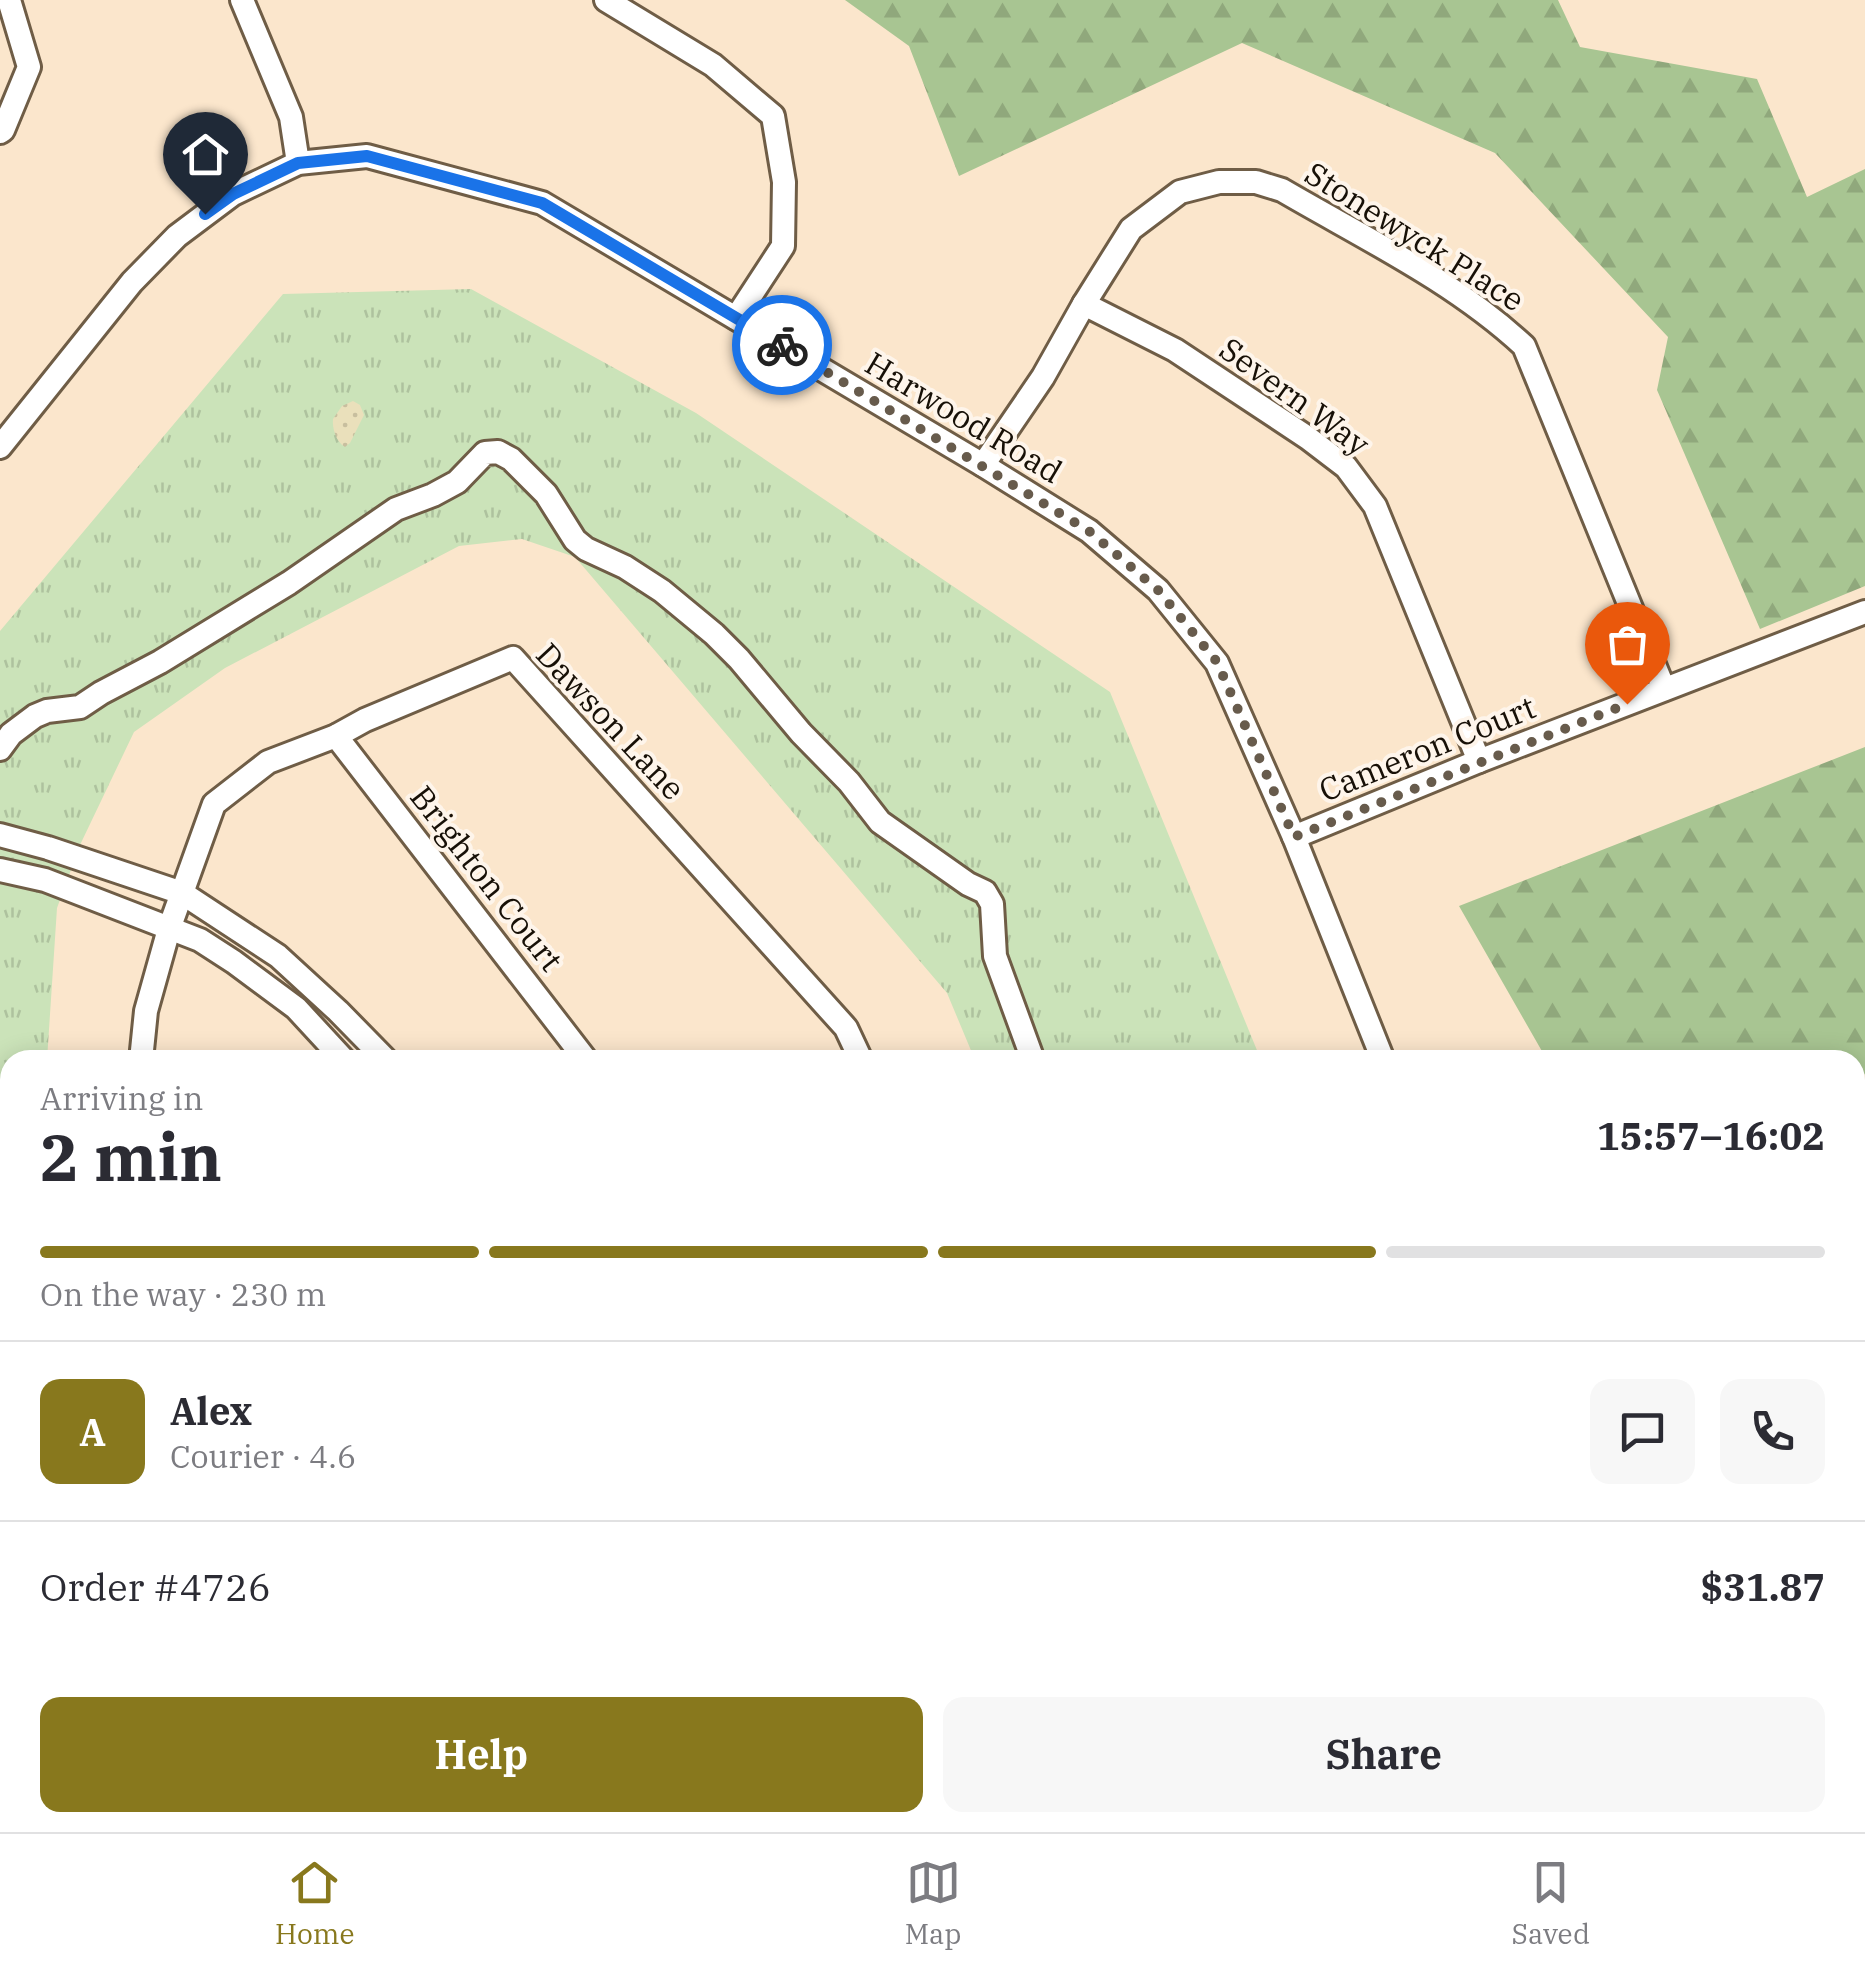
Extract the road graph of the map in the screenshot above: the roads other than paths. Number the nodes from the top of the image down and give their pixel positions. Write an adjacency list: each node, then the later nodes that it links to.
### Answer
1 (10, 0): 4 (street)
2 (242, 0): 5 (street)
3 (606, 0): 7 (street)
4 (0, 132)
5 (298, 163): 7 (street, Harwood Road); 8 (street, Harwood Road)
6 (1084, 304): 9 (street, Stonewyck Place); 11 (street, Stonewyck Place); 14 (street, Severn Way)
7 (736, 318): 9 (street, Harwood Road)
8 (0, 447)
9 (982, 464): 16 (street, Harwood Road)
10 (1865, 612): 11 (street, Cameron Court)
11 (1664, 689): 14 (street, Cameron Court)
12 (336, 736): 18 (street, Dawson Lane); 23 (street, Brighton Court); 24 (street, Dawson Lane)
13 (0, 749): 25 (street)
14 (1479, 761): 16 (street, Cameron Court)
15 (0, 835): 18 (street)
16 (1294, 837): 26 (street, Harwood Road)
17 (0, 870): 19 (street)
18 (182, 893): 19 (street, Dawson Lane); 22 (street)
19 (169, 928): 20 (street, Dawson Lane); 21 (street)
20 (142, 1050)
21 (335, 1050)
22 (376, 1050)
23 (578, 1050)
24 (856, 1050)
25 (1029, 1050)
26 (1379, 1050)

